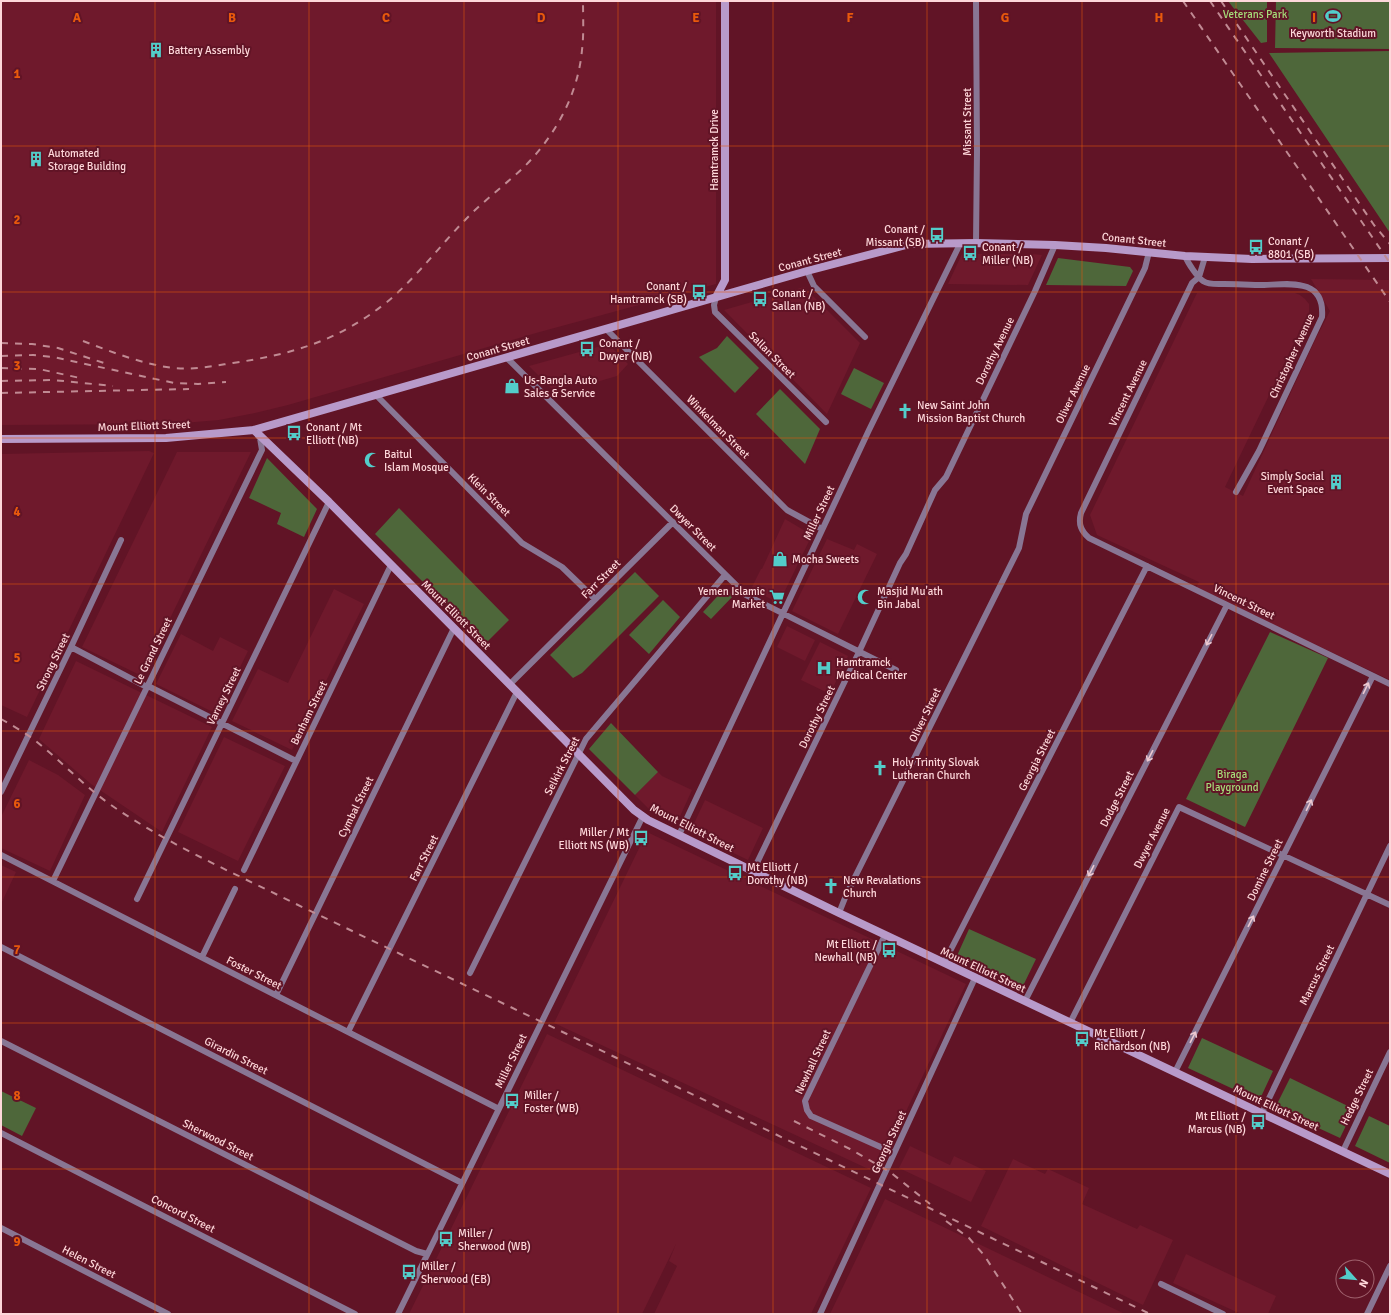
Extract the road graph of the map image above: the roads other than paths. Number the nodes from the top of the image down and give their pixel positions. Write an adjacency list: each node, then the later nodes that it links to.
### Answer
1 (724, 1): 12 (main road, Hamtramck Drive)
2 (976, 1): 3 (street, Missant Street)
3 (976, 243): 4 (main road, Conant Street); 5 (main road, Conant Street)
4 (960, 244): 10 (main road, Conant Street); 24 (street, Miller Street)
5 (1055, 245): 6 (main road, Conant Street); 20 (street, Dorothy Avenue)
6 (1149, 252): 7 (main road, Conant Street); 27 (street, Oliver Avenue)
7 (1185, 256): 8 (main road, Conant Street); 11 (street)
8 (1205, 257): 9 (main road, Conant Street); 11 (street, Vincent Avenue)
9 (1390, 258)
10 (807, 271): 12 (main road, Conant Street); 14 (street)
11 (1199, 277): 21 (street, Christopher Avenue); 25 (street, Vincent Avenue)
12 (716, 297): 13 (main road, Conant Street); 17 (street, Sallan Street)
13 (606, 329): 15 (main road, Conant Street); 24 (street, Winkelman Street)
14 (865, 338)
15 (507, 358): 16 (main road, Conant Street); 23 (street, Dwyer Street)
16 (376, 395): 18 (main road, Conant Street); 31 (street, Klein Street)
17 (826, 422)
18 (254, 430): 19 (main road, Mount Elliott Street); 22 (main road, Mount Elliott Street); 41 (street, Le Grand Street)
19 (1, 439)
20 (940, 485): 36 (street, Dorothy Street)
21 (1236, 492)
22 (329, 502): 28 (main road, Mount Elliott Street); 43 (street, Varney Street)
23 (672, 522): 30 (street, Dwyer Street); 31 (street, Farr Street)
24 (822, 529): 33 (street, Miller Street)
25 (1089, 538): 29 (street, Vincent Street)
26 (121, 540): 35 (street, Strong Street)
27 (1020, 546): 59 (street, Oliver Street)
28 (391, 565): 34 (main road, Mount Elliott Street); 45 (street, Benham Street)
29 (1147, 566): 32 (street, Vincent Street); 63 (street, Georgia Street)
30 (725, 574): 33 (street, Dwyer Street); 44 (street, Selkirk Street)
31 (594, 599): 39 (street, Farr Street)
32 (1227, 605): 38 (street, Vincent Street); 67 (street, Dodge Street, one-way to 67)
33 (783, 614): 36 (street, Dwyer Street); 48 (street, Miller Street)
34 (454, 628): 39 (main road, Mount Elliott Street); 66 (street, Cymbal Street)
35 (71, 647): 41 (street); 46 (street, Strong Street)
36 (860, 652): 37 (street, Dwyer Street); 53 (street, Dorothy Street)
37 (896, 670)
38 (1373, 676): 40 (street, Vincent Street); 51 (street, Domine Street, one-way to 38)
39 (510, 684): 42 (main road, Mount Elliott Street)
40 (1390, 684)
41 (147, 686): 43 (street); 54 (street, Le Grand Street)
42 (517, 692): 44 (main road, Mount Elliott Street); 69 (street, Farr Street)
43 (222, 724): 45 (street); 57 (street, Varney Street)
44 (578, 753): 47 (main road, Mount Elliott Street); 64 (street, Selkirk Street)
45 (296, 762): 52 (street, Benham Street)
46 (1, 792)
47 (642, 816): 48 (main road, Mount Elliott Street); 73 (street, Miller Street)
48 (679, 835): 53 (main road, Mount Elliott Street)
49 (1390, 846): 56 (street, Marcus Street)
50 (1, 855): 54 (street, Foster Street)
51 (1284, 855): 56 (street, Dwyer Avenue); 68 (street, Dwyer Avenue); 72 (street, Domine Street, one-way to 51)
52 (244, 870)
53 (753, 871): 59 (main road, Mount Elliott Street)
54 (53, 881): 62 (street, Foster Street)
55 (234, 889): 62 (street)
56 (1367, 894): 58 (street, Dwyer Avenue); 74 (street, Marcus Street)
57 (137, 899)
58 (1390, 905)
59 (838, 914): 60 (main road, Mount Elliott Street)
60 (885, 935): 63 (main road, Mount Elliott Street); 77 (street, Newhall Street)
61 (1, 947): 79 (street, Girardin Street)
62 (202, 957): 66 (street, Foster Street)
63 (944, 963): 65 (main road, Mount Elliott Street)
64 (470, 973)
65 (974, 978): 67 (main road, Mount Elliott Street); 77 (street, Georgia Street)
66 (276, 995): 69 (street, Foster Street)
67 (1025, 1001): 68 (main road, Mount Elliott Street)
68 (1070, 1023): 72 (main road, Mount Elliott Street)
69 (348, 1032): 73 (street, Foster Street)
70 (1, 1041): 81 (street, Sherwood Street)
71 (1390, 1052): 76 (street, Hedge Street)
72 (1175, 1072): 74 (main road, Mount Elliott Street)
73 (499, 1109): 79 (street, Miller Street)
74 (1262, 1113): 76 (main road, Mount Elliott Street)
75 (1, 1133): 85 (street, Concord Street)
76 (1343, 1151): 78 (main road, Mount Elliott Street)
77 (894, 1153): 87 (street, Georgia Street)
78 (1390, 1174)
79 (462, 1182): 81 (street, Miller Street)
80 (1, 1228): 84 (street, Helen Street)
81 (427, 1254): 86 (street, Miller Street)
82 (1390, 1266): 89 (street)
83 (1161, 1284): 88 (street)
84 (168, 1314)
85 (356, 1314)
86 (398, 1314)
87 (820, 1314)
88 (1223, 1314)
89 (1367, 1314)

